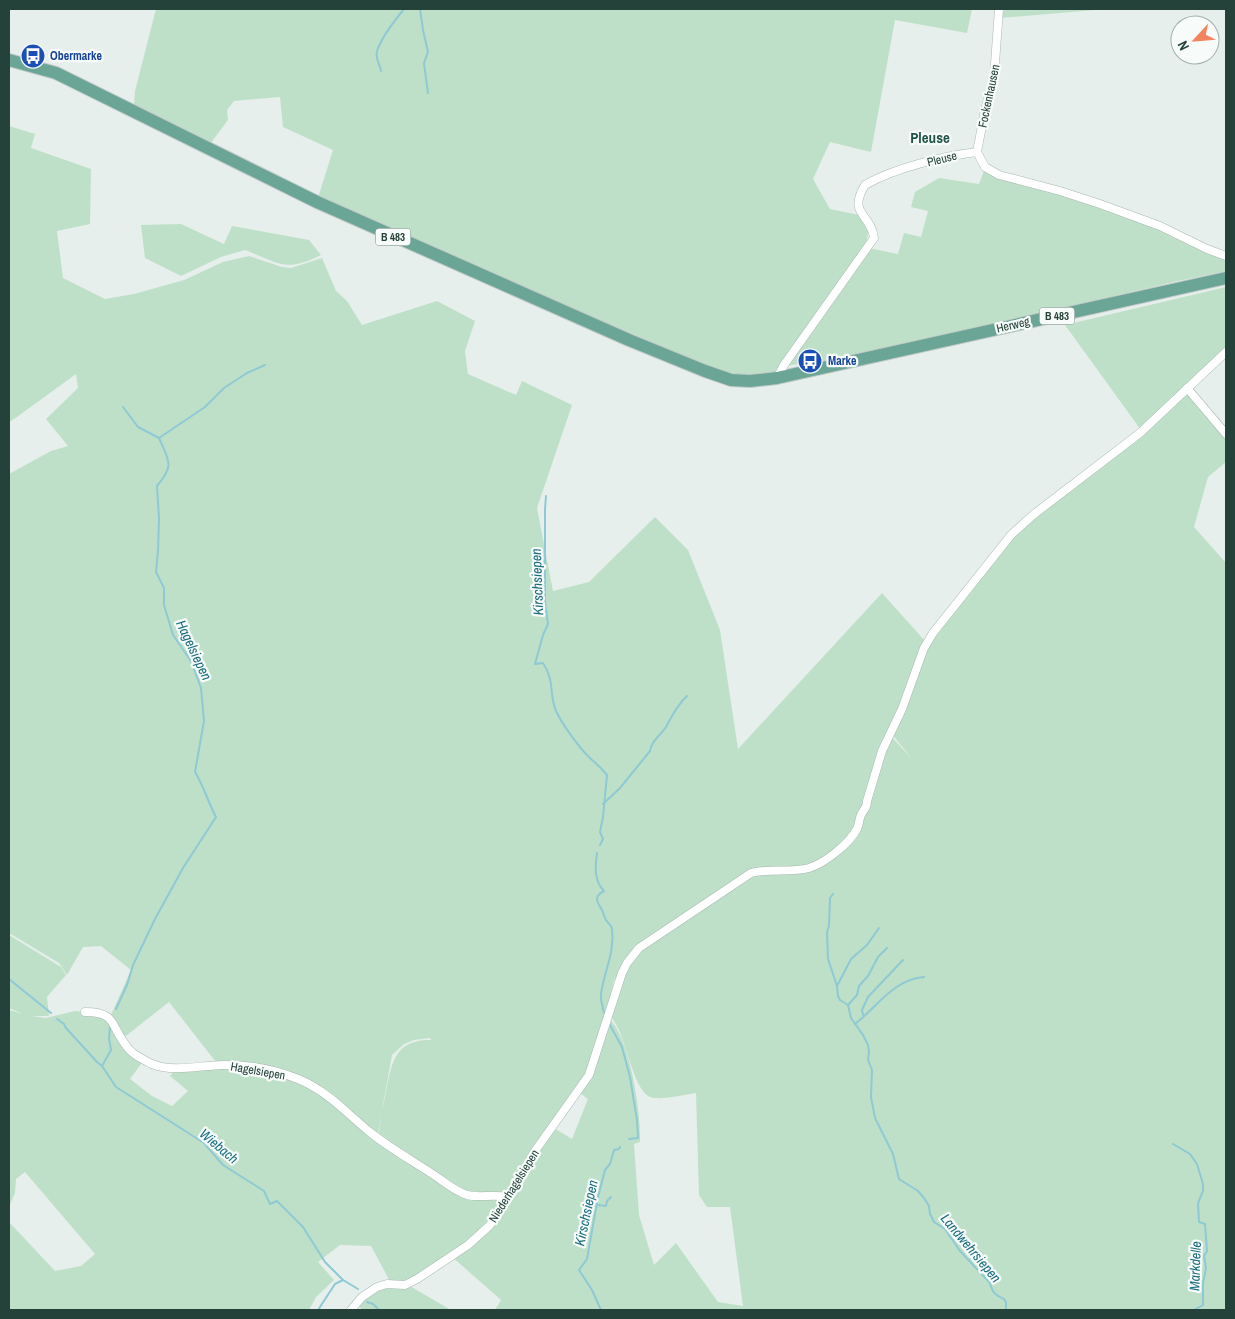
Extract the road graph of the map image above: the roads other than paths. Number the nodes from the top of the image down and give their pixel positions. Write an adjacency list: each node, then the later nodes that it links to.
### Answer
1 (999, 9): 3 (street, Fockenhausen)
2 (9, 60): 7 (main road, B 483)
3 (977, 152): 4 (street); 7 (street, Pleuse)
4 (1226, 256)
5 (1226, 278): 7 (main road, Herweg / B 483)
6 (1226, 352): 8 (street, Niederhagelsiepen)
7 (777, 378)
8 (1187, 388): 9 (street); 11 (street, Niederhagelsiepen)
9 (1226, 434)
10 (85, 1012): 11 (street, Hagelsiepen)
11 (508, 1197): 12 (street, Niederhagelsiepen)
12 (351, 1310)

